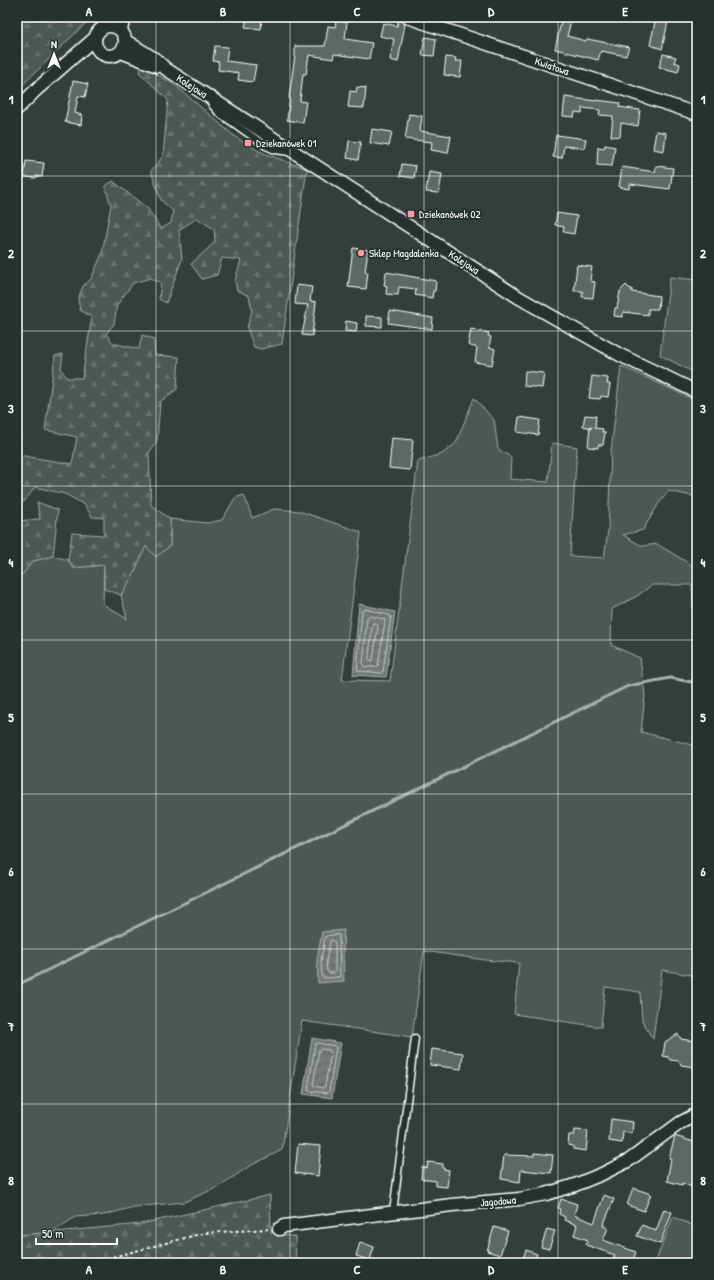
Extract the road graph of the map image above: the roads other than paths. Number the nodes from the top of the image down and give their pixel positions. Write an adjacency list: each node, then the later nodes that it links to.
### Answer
1 (124, 17): 4 (street)
2 (407, 17): 3 (street, Kwiatowa)
3 (421, 19): 9 (street, Kwiatowa)
4 (116, 32): 5 (street); 6 (street); 10 (street, Kolejowa)
5 (95, 38): 6 (street); 7 (street)
6 (98, 51): 7 (street)
7 (72, 58): 8 (street)
8 (17, 109)
9 (697, 114)
10 (693, 391)
11 (415, 1038): 13 (lane)
12 (697, 1114): 13 (street, Jagodowa)
13 (393, 1212): 14 (street, Jagodowa)
14 (279, 1229)

